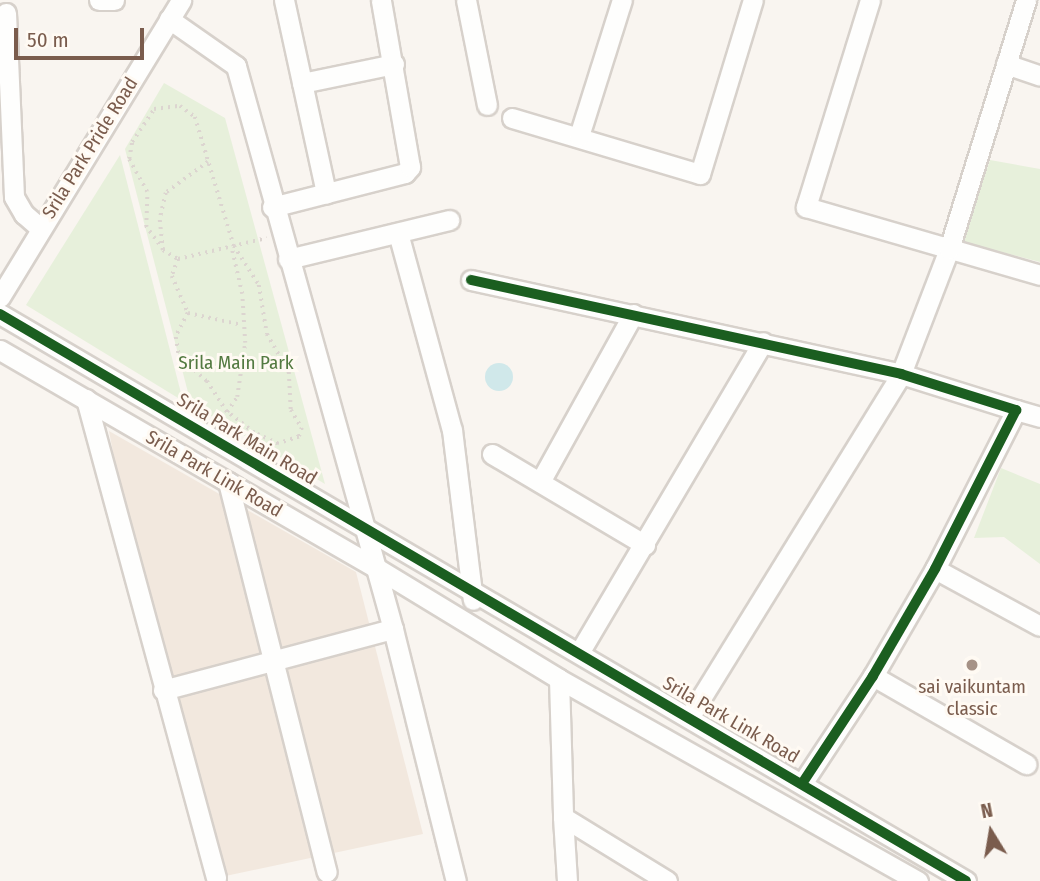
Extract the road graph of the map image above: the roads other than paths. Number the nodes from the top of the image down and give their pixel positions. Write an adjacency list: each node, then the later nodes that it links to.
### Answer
1 (99, 0): 2 (street)
2 (114, 0)
3 (181, 0): 12 (street, Srila Park Pride Road)
4 (284, 0): 16 (street)
5 (381, 0): 13 (street)
6 (466, 0): 17 (street)
7 (622, 0): 19 (street)
8 (753, 0): 19 (street)
9 (870, 0): 25 (street)
10 (1026, 0): 14 (street)
11 (6, 13): 23 (street)
12 (169, 19): 21 (street); 23 (street, Srila Park Pride Road)
13 (394, 64): 16 (street); 20 (street)
14 (1006, 64): 15 (street); 25 (street)
15 (1040, 76)
16 (302, 83): 20 (street)
17 (487, 105)
18 (512, 118): 19 (street)
19 (579, 136)
20 (326, 193): 21 (street)
21 (272, 206): 26 (street)
22 (449, 220): 24 (street)
23 (40, 228): 29 (street, Srila Park Pride Road)
24 (398, 233): 26 (street); 45 (street)
25 (949, 249): 27 (street); 34 (street)
26 (288, 259): 41 (street)
27 (1040, 275)
28 (471, 280): 31 (street)
29 (0, 297)
30 (0, 313): 41 (street, Srila Park Main Road)
31 (633, 314): 32 (street); 40 (street)
32 (763, 342): 34 (street); 42 (street)
33 (0, 350): 35 (street, Srila Park Link Road)
34 (901, 374): 36 (street); 54 (street)
35 (86, 400): 39 (street, Srila Park Link Road); 53 (street)
36 (1016, 410): 37 (street); 44 (street)
37 (1040, 417)
38 (492, 454): 40 (street)
39 (228, 482): 43 (street, Srila Park Link Road); 50 (street)
40 (540, 482): 42 (street)
41 (365, 530): 43 (street); 45 (street, Srila Park Main Road)
42 (645, 545): 49 (street)
43 (375, 567): 46 (street, Srila Park Link Road); 48 (street)
44 (935, 569): 47 (street); 51 (street)
45 (476, 595): 46 (street); 49 (street, Srila Park Link Road)
46 (464, 620): 52 (street, Srila Park Link Road)
47 (1040, 626)
48 (393, 629): 50 (street); 62 (street)
49 (579, 653): 54 (street, Srila Park Link Road)
50 (274, 661): 53 (street); 59 (street)
51 (873, 677): 55 (street); 56 (street)
52 (559, 679): 57 (street); 60 (street, Srila Park Link Road)
53 (163, 690): 61 (street)
54 (690, 716): 56 (street, Srila Park Link Road)
55 (1026, 764)
56 (803, 782): 58 (street, Srila Park Link Road)
57 (563, 817): 63 (street); 64 (street)
58 (913, 849): 60 (street); 66 (street, Srila Park Link Road)
59 (327, 872)
60 (897, 876): 65 (street, Srila Park Link Road)
61 (216, 878)
62 (456, 881)
63 (567, 881)
64 (667, 881)
65 (918, 881)
66 (966, 881)

